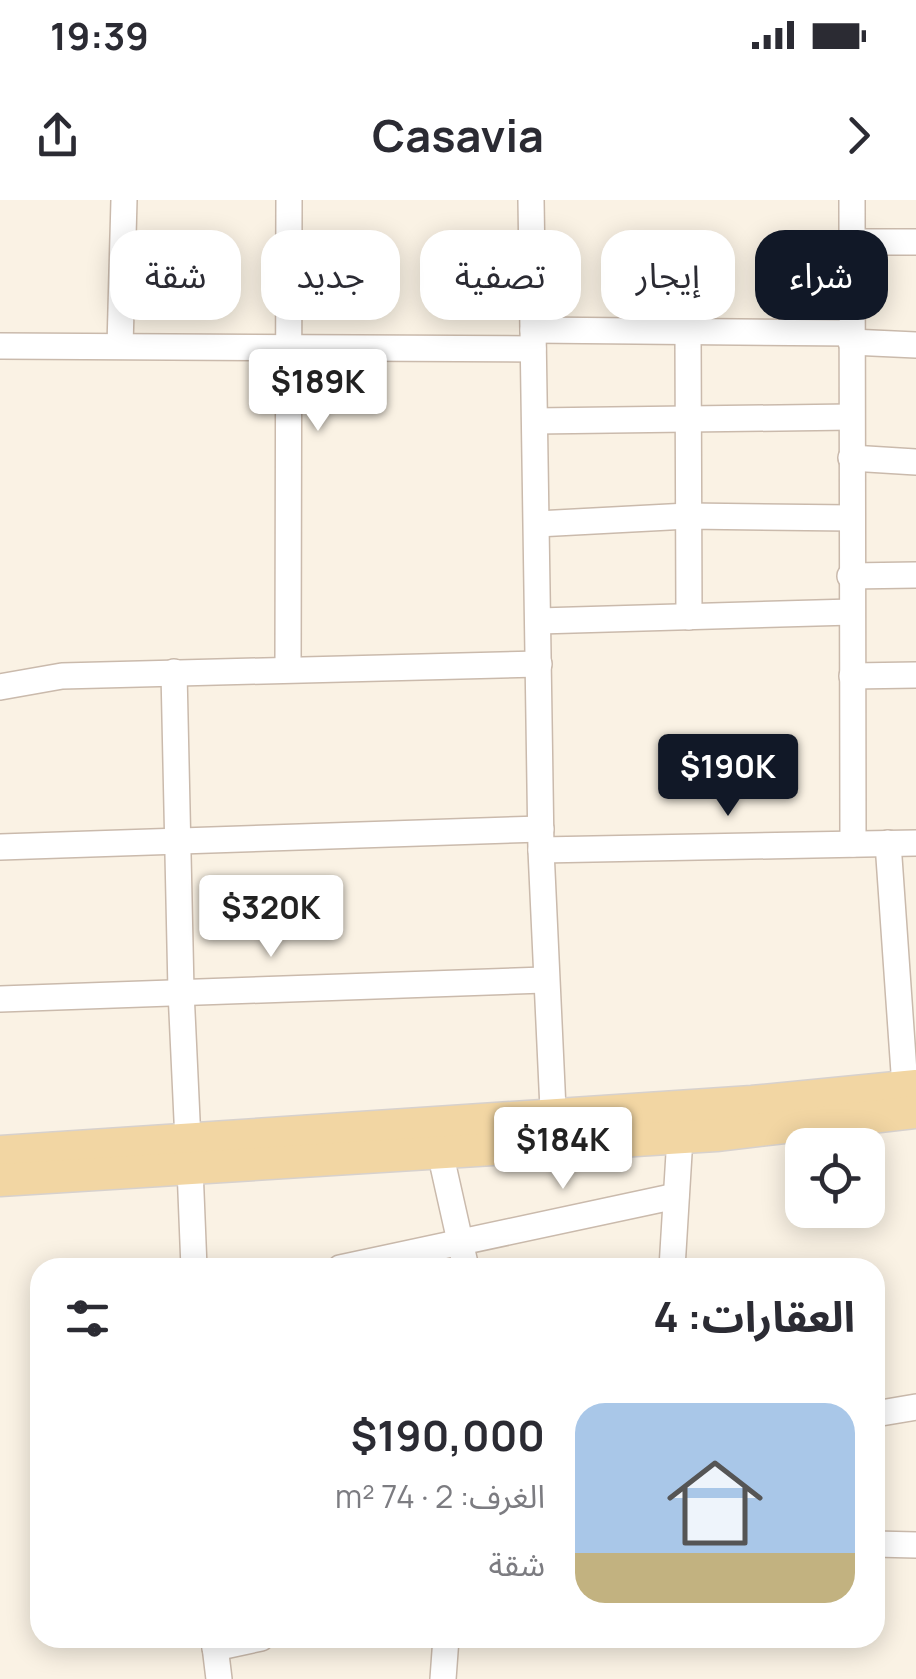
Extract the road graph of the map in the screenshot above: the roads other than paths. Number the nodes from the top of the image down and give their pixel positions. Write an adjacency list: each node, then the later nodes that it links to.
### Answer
1 (124, 200): 14 (street)
2 (288, 200): 15 (street)
3 (531, 200): 11 (street)
4 (852, 200): 5 (street)
5 (852, 230)
6 (888, 242): 7 (street)
7 (916, 242)
8 (851, 320): 10 (street)
9 (688, 332): 10 (street); 11 (street); 17 (street)
10 (851, 338): 12 (street); 16 (street)
11 (533, 340): 15 (street); 18 (street)
12 (916, 345)
13 (0, 346): 14 (street)
14 (120, 346): 15 (street)
15 (291, 348): 30 (street)
16 (851, 418): 17 (street); 19 (street)
17 (688, 420): 18 (street); 21 (street)
18 (535, 421): 23 (street)
19 (851, 458): 20 (street); 22 (street)
20 (916, 462)
21 (688, 516): 22 (street); 23 (street); 27 (street)
22 (851, 518): 25 (street)
23 (537, 524): 28 (street)
24 (916, 575): 25 (street)
25 (850, 576): 26 (street)
26 (852, 612): 27 (street); 33 (street)
27 (688, 617): 28 (street)
28 (539, 621): 29 (street)
29 (539, 664): 30 (street); 35 (street)
30 (288, 669): 31 (street)
31 (174, 672): 34 (street); 37 (street)
32 (916, 674): 33 (street)
33 (852, 676): 38 (street)
34 (0, 687)
35 (541, 840): 37 (street); 38 (street); 41 (street)
36 (916, 843): 39 (street)
37 (178, 844): 40 (street); 42 (street)
38 (853, 844): 39 (street)
39 (888, 844): 44 (street)
40 (0, 847)
41 (544, 980): 42 (street); 45 (street)
42 (181, 990): 43 (street); 49 (street)
43 (0, 999)
44 (912, 1095): 45 (main road); 46 (main road)
45 (554, 1130): 46 (main road); 48 (main road); 49 (main road)
46 (680, 1137): 51 (street)
47 (0, 1152): 49 (main road)
48 (440, 1152): 49 (main road); 52 (street)
49 (189, 1154): 50 (main road); 53 (street)
50 (0, 1180)
51 (676, 1196): 52 (street); 56 (street)
52 (462, 1242): 54 (street); 55 (street)
53 (194, 1258)
54 (387, 1258)
55 (464, 1258)
56 (673, 1258)
57 (916, 1406): 58 (street)
58 (885, 1412)
59 (885, 1543): 60 (street)
60 (916, 1545)
61 (215, 1648): 63 (street)
62 (445, 1648): 64 (street)
63 (219, 1679)
64 (443, 1679)

